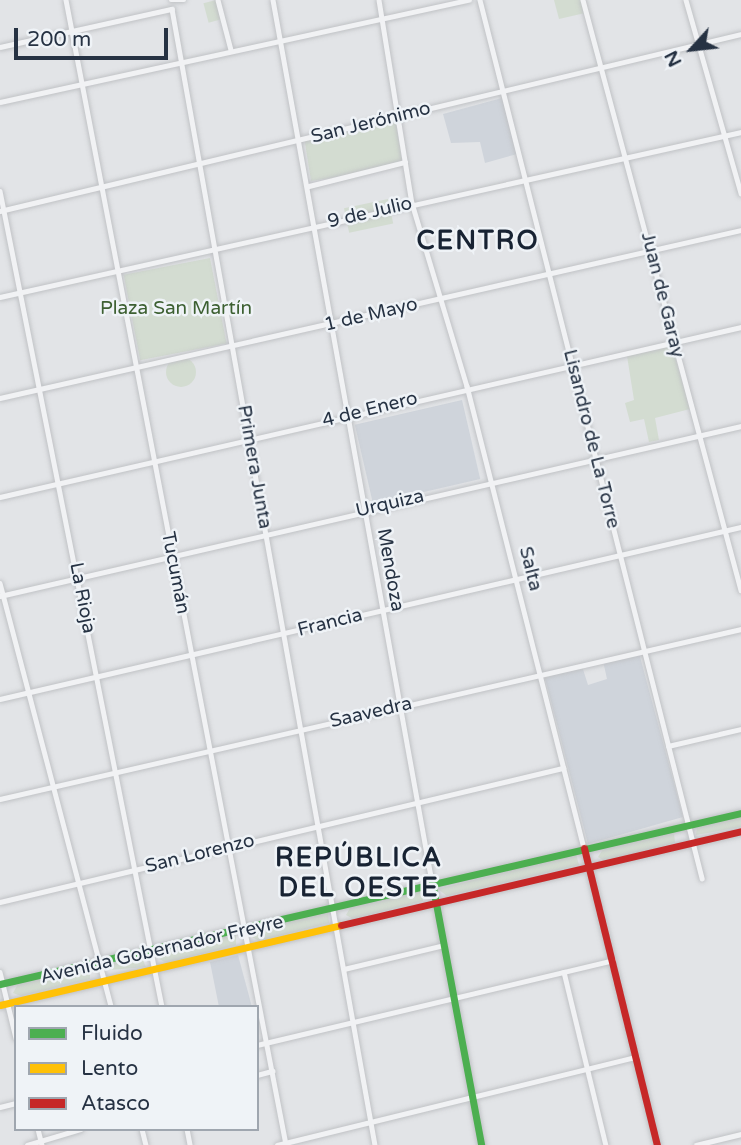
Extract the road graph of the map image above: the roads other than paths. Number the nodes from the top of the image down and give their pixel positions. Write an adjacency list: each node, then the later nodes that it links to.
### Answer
1 (66, 0): 13 (street, Tucumán)
2 (184, 0): 10 (street)
3 (218, 0): 18 (street)
4 (273, 0): 15 (street, Mendoza)
5 (379, 0): 12 (street, Salta)
6 (468, 0): 12 (street)
7 (480, 0): 22 (street, Lisandro de La Torre)
8 (583, 0): 20 (street, Juan de Garay)
9 (686, 0): 16 (street)
10 (170, 1): 11 (street, Primera Junta)
11 (170, 8): 13 (street); 19 (street, Primera Junta)
12 (383, 21): 15 (street); 24 (street, Salta)
13 (71, 30): 17 (street); 21 (street, Tucumán)
14 (741, 34): 16 (street, San Jerónimo)
15 (283, 41): 18 (street); 27 (street, Mendoza)
16 (698, 44): 20 (street, San Jerónimo); 26 (street)
17 (0, 47)
18 (231, 50): 19 (street)
19 (181, 58): 21 (street); 30 (street, Primera Junta)
20 (601, 68): 22 (street, San Jerónimo); 28 (street, Juan de Garay)
21 (81, 84): 23 (street); 33 (street, Tucumán)
22 (503, 91): 24 (street, San Jerónimo); 31 (street, Lisandro de La Torre)
23 (0, 102)
24 (398, 117): 27 (street, San Jerónimo); 29 (street, Salta)
25 (741, 132): 26 (street, 9 de Julio)
26 (726, 135): 28 (street, 9 de Julio); 35 (street)
27 (302, 140): 30 (street, San Jerónimo); 32 (street, Mendoza)
28 (628, 156): 31 (street, 9 de Julio); 41 (street, Juan de Garay)
29 (405, 162): 32 (street); 36 (street, Salta)
30 (199, 164): 33 (street, San Jerónimo); 40 (street, Primera Junta)
31 (527, 179): 36 (street, 9 de Julio); 43 (street, Lisandro de La Torre)
32 (309, 186): 38 (street, Mendoza)
33 (101, 188): 37 (street, San Jerónimo); 42 (street, Tucumán)
34 (0, 191): 37 (street, La Rioja)
35 (741, 193)
36 (412, 203): 38 (street, 9 de Julio); 46 (street, Salta)
37 (2, 211): 44 (street, La Rioja)
38 (315, 226): 40 (street, 9 de Julio); 47 (street, Mendoza)
39 (741, 230): 41 (street, 1 de Mayo)
40 (215, 248): 42 (street, 9 de Julio); 50 (street, Primera Junta)
41 (650, 250): 43 (street, 1 de Mayo); 49 (street, Juan de Garay)
42 (117, 271): 44 (street, 9 de Julio); 52 (street, Tucumán)
43 (551, 274): 46 (street, 1 de Mayo); 51 (street, Lisandro de La Torre)
44 (21, 293): 45 (street, 9 de Julio); 54 (street, La Rioja)
45 (0, 297)
46 (440, 299): 47 (street, 1 de Mayo); 53 (street, Salta)
47 (330, 325): 50 (street, 1 de Mayo); 56 (street, Mendoza)
48 (741, 327): 49 (street, 4 de Enero)
49 (673, 341): 51 (street, 4 de Enero); 58 (street, Juan de Garay)
50 (233, 347): 52 (street, 1 de Mayo); 59 (street, Primera Junta)
51 (572, 363): 53 (street, 4 de Enero); 60 (street, Lisandro de La Torre)
52 (136, 368): 54 (street, 1 de Mayo); 61 (street, Tucumán)
53 (467, 386): 56 (street, 4 de Enero); 62 (street, Salta)
54 (41, 390): 55 (street, 1 de Mayo); 63 (street, La Rioja)
55 (0, 398)
56 (345, 416): 59 (street, 4 de Enero); 65 (street, Mendoza)
57 (741, 426): 58 (street, Urquiza)
58 (699, 435): 60 (street, Urquiza); 67 (street, Juan de Garay)
59 (249, 438): 61 (street, 4 de Enero); 68 (street, Primera Junta)
60 (596, 459): 62 (street, Urquiza); 69 (street, Lisandro de La Torre)
61 (153, 461): 63 (street, 4 de Enero); 70 (street, Tucumán)
62 (492, 481): 65 (street, Urquiza); 72 (street, Salta)
63 (59, 483): 64 (street, 4 de Enero); 71 (street, La Rioja)
64 (0, 497)
65 (363, 510): 68 (street, Urquiza); 76 (street, Mendoza)
66 (741, 527): 67 (street, Francia)
67 (726, 530): 69 (street, Francia); 74 (street, Juan de Garay)
68 (266, 536): 70 (street, Urquiza); 78 (street, Primera Junta)
69 (619, 554): 72 (street, Francia); 79 (street, Lisandro de La Torre)
70 (172, 556): 71 (street, Urquiza); 80 (street, Tucumán)
71 (79, 578): 75 (street, Urquiza); 82 (street, La Rioja)
72 (516, 579): 76 (street, Francia); 81 (street, Salta)
73 (0, 583): 75 (street)
74 (741, 590)
75 (2, 596): 83 (street)
76 (381, 611): 78 (street, Francia); 85 (street, Mendoza)
77 (741, 629): 79 (street, Saavedra)
78 (284, 634): 80 (street, Francia); 86 (street, Primera Junta)
79 (643, 649): 81 (street, Saavedra); 88 (street, Lisandro de La Torre)
80 (191, 656): 82 (street, Francia); 89 (street, Tucumán)
81 (540, 671): 85 (street, Saavedra); 90 (street, Salta)
82 (98, 676): 83 (street, Francia); 91 (street, La Rioja)
83 (28, 693): 84 (street, Francia); 92 (street)
84 (0, 699)
85 (399, 707): 86 (street, Saavedra); 94 (street, Mendoza)
86 (300, 729): 89 (street, Saavedra); 97 (street, Primera Junta)
87 (741, 729): 88 (street)
88 (668, 746): 96 (street, Lisandro de La Torre)
89 (209, 751): 91 (street, Saavedra); 100 (street, Tucumán)
90 (563, 768): 94 (street, San Lorenzo); 101 (street, Salta)
91 (117, 772): 92 (street, Saavedra); 103 (street, La Rioja)
92 (52, 787): 93 (street, Saavedra); 106 (street)
93 (0, 799)
94 (416, 802): 97 (street, San Lorenzo); 105 (street, Mendoza)
95 (741, 813): 96 (main road, Avenida Gobernador Freyre)
96 (687, 825): 99 (street, Lisandro de La Torre); 101 (main road, Avenida Gobernador Freyre)
97 (319, 826): 100 (street, San Lorenzo); 109 (street, Primera Junta)
98 (741, 831): 99 (main road, Avenida Gobernador Freyre)
99 (693, 843): 102 (main road, Avenida Gobernador Freyre); 104 (street, Lisandro de La Torre)
100 (228, 847): 103 (street, San Lorenzo); 111 (street, Tucumán)
101 (584, 848): 102 (main road, Salta); 105 (main road, Avenida Gobernador Freyre)
102 (589, 867): 108 (main road, Avenida Gobernador Freyre); 115 (main road, Salta)
103 (136, 870): 106 (street, San Lorenzo); 114 (street, La Rioja)
104 (702, 878)
105 (432, 883): 108 (main road, Mendoza); 109 (main road, Avenida Gobernador Freyre)
106 (78, 884): 107 (street, San Lorenzo); 116 (street)
107 (0, 902)
108 (436, 903): 110 (main road, Avenida Gobernador Freyre); 112 (main road, Mendoza)
109 (333, 907): 110 (street, Primera Junta); 111 (main road, Avenida Gobernador Freyre)
110 (337, 926): 113 (main road, Avenida Gobernador Freyre); 118 (street, Primera Junta)
111 (244, 928): 113 (street, Tucumán); 114 (main road, Avenida Gobernador Freyre)
112 (443, 945): 118 (street); 123 (main road, Mendoza)
113 (248, 947): 117 (main road, Avenida Gobernador Freyre); 127 (street, Tucumán)
114 (151, 949): 116 (main road, Avenida Gobernador Freyre); 117 (street, La Rioja)
115 (613, 960): 120 (street); 133 (main road, Salta)
116 (99, 961): 121 (street); 122 (main road, Avenida Gobernador Freyre)
117 (155, 968): 121 (main road, Avenida Gobernador Freyre); 126 (street, La Rioja)
118 (344, 969): 129 (street, Primera Junta)
119 (0, 972): 122 (street)
120 (564, 972): 123 (street); 134 (street)
121 (104, 980): 124 (main road, Avenida Gobernador Freyre); 125 (street)
122 (1, 984): 124 (street)
123 (452, 998): 129 (street); 137 (main road, Mendoza)
124 (4, 1004): 130 (street)
125 (110, 1005)
126 (162, 1005)
127 (259, 1005)
128 (259, 1006): 131 (street, Tucumán)
129 (354, 1022): 131 (street); 138 (street, Primera Junta)
130 (14, 1032)
131 (266, 1043): 132 (street); 135 (street, Tucumán)
132 (259, 1045)
133 (637, 1057): 134 (street); 148 (main road, Salta)
134 (588, 1069): 137 (street); 147 (street)
135 (272, 1071): 136 (street); 142 (street, Tucumán)
136 (259, 1074)
137 (472, 1098): 138 (street); 146 (main road, Mendoza)
138 (371, 1122): 142 (street); 145 (street, Primera Junta)
139 (75, 1131): 141 (street)
140 (741, 1134): 149 (street)
141 (41, 1143): 143 (street)
142 (286, 1144): 144 (street)
143 (27, 1145)
144 (276, 1145)
145 (375, 1145)
146 (481, 1145)
147 (606, 1145)
148 (657, 1145)
149 (696, 1145)

